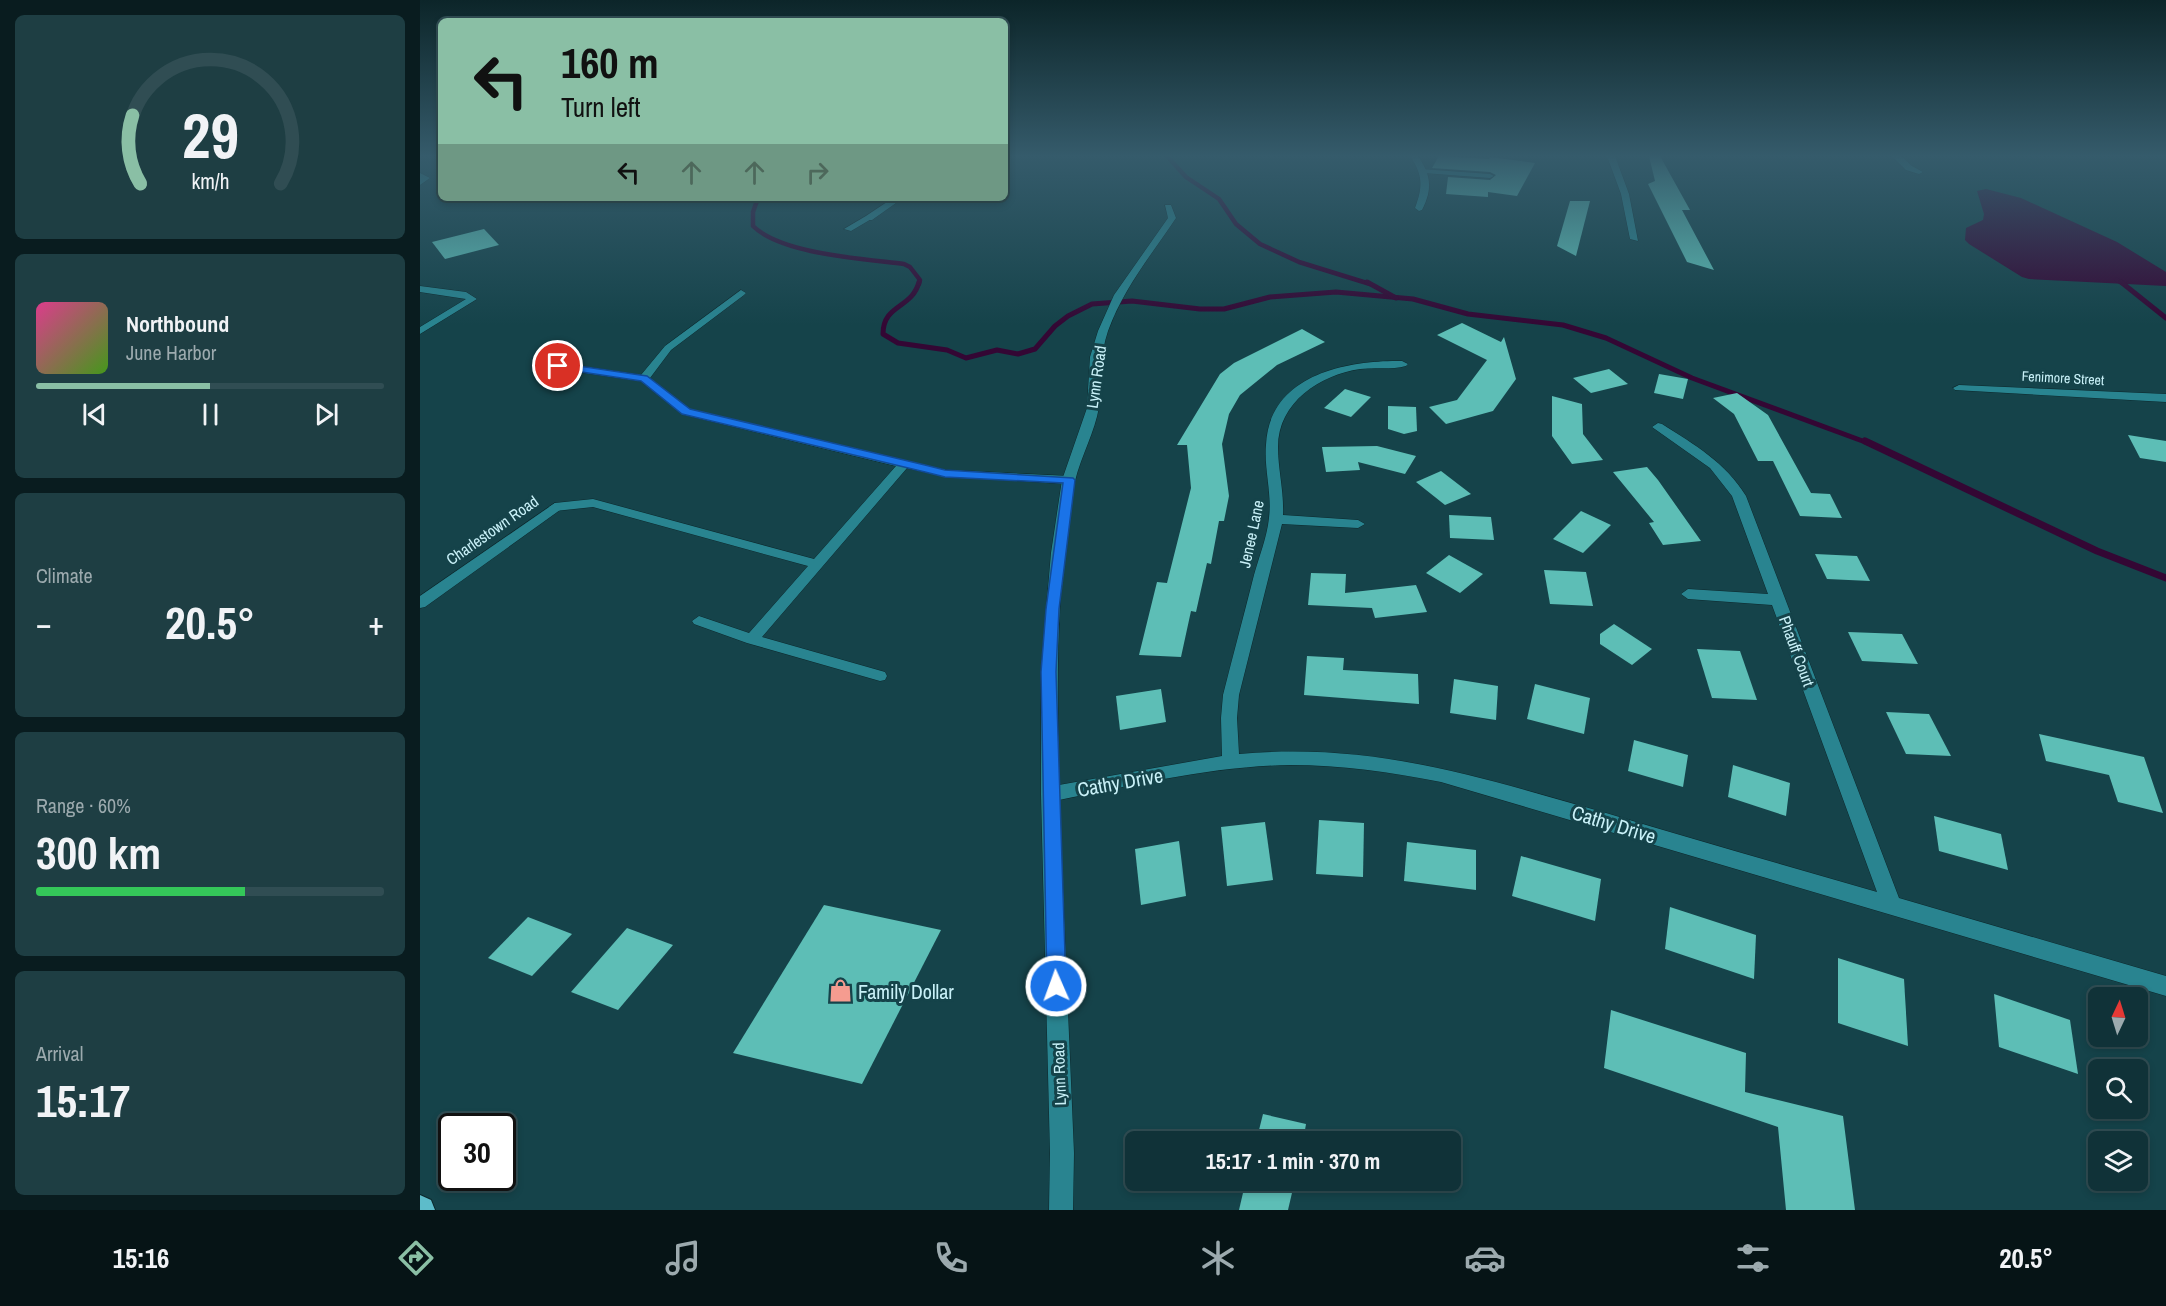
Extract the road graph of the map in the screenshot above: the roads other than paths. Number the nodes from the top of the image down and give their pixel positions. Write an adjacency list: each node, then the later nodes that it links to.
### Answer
1 (877, 212): 4 (street)
2 (1170, 212): 17 (street, Lynn Road)
3 (1630, 212): 6 (street)
4 (869, 218): 5 (lane)
5 (848, 229)
6 (1635, 239)
7 (420, 290): 9 (lane)
8 (741, 293): 12 (lane)
9 (420, 331)
10 (1402, 364): 19 (street, Jenee Lane)
11 (558, 366): 12 (lane)
12 (644, 378): 16 (lane)
13 (1959, 388): 14 (street, Fenimore Street)
14 (2166, 398)
15 (1658, 427): 23 (street, Phauff Court)
16 (904, 464): 17 (lane); 21 (lane)
17 (1069, 480): 29 (street, Lynn Road)
18 (555, 507): 21 (lane); 24 (street, Charlestown Road)
19 (1276, 519): 20 (street); 28 (street, Jenee Lane)
20 (1358, 524)
21 (817, 564): 26 (lane)
22 (1688, 594): 23 (street)
23 (1778, 600): 30 (street, Phauff Court)
24 (420, 603)
25 (699, 621): 26 (lane)
26 (752, 639): 27 (lane)
27 (880, 676)
28 (1231, 762): 29 (street, Cathy Drive); 30 (street, Cathy Drive)
29 (1050, 794): 32 (street, Lynn Road)
30 (1892, 906): 31 (street, Cathy Drive)
31 (2166, 986)
32 (1061, 1210)

